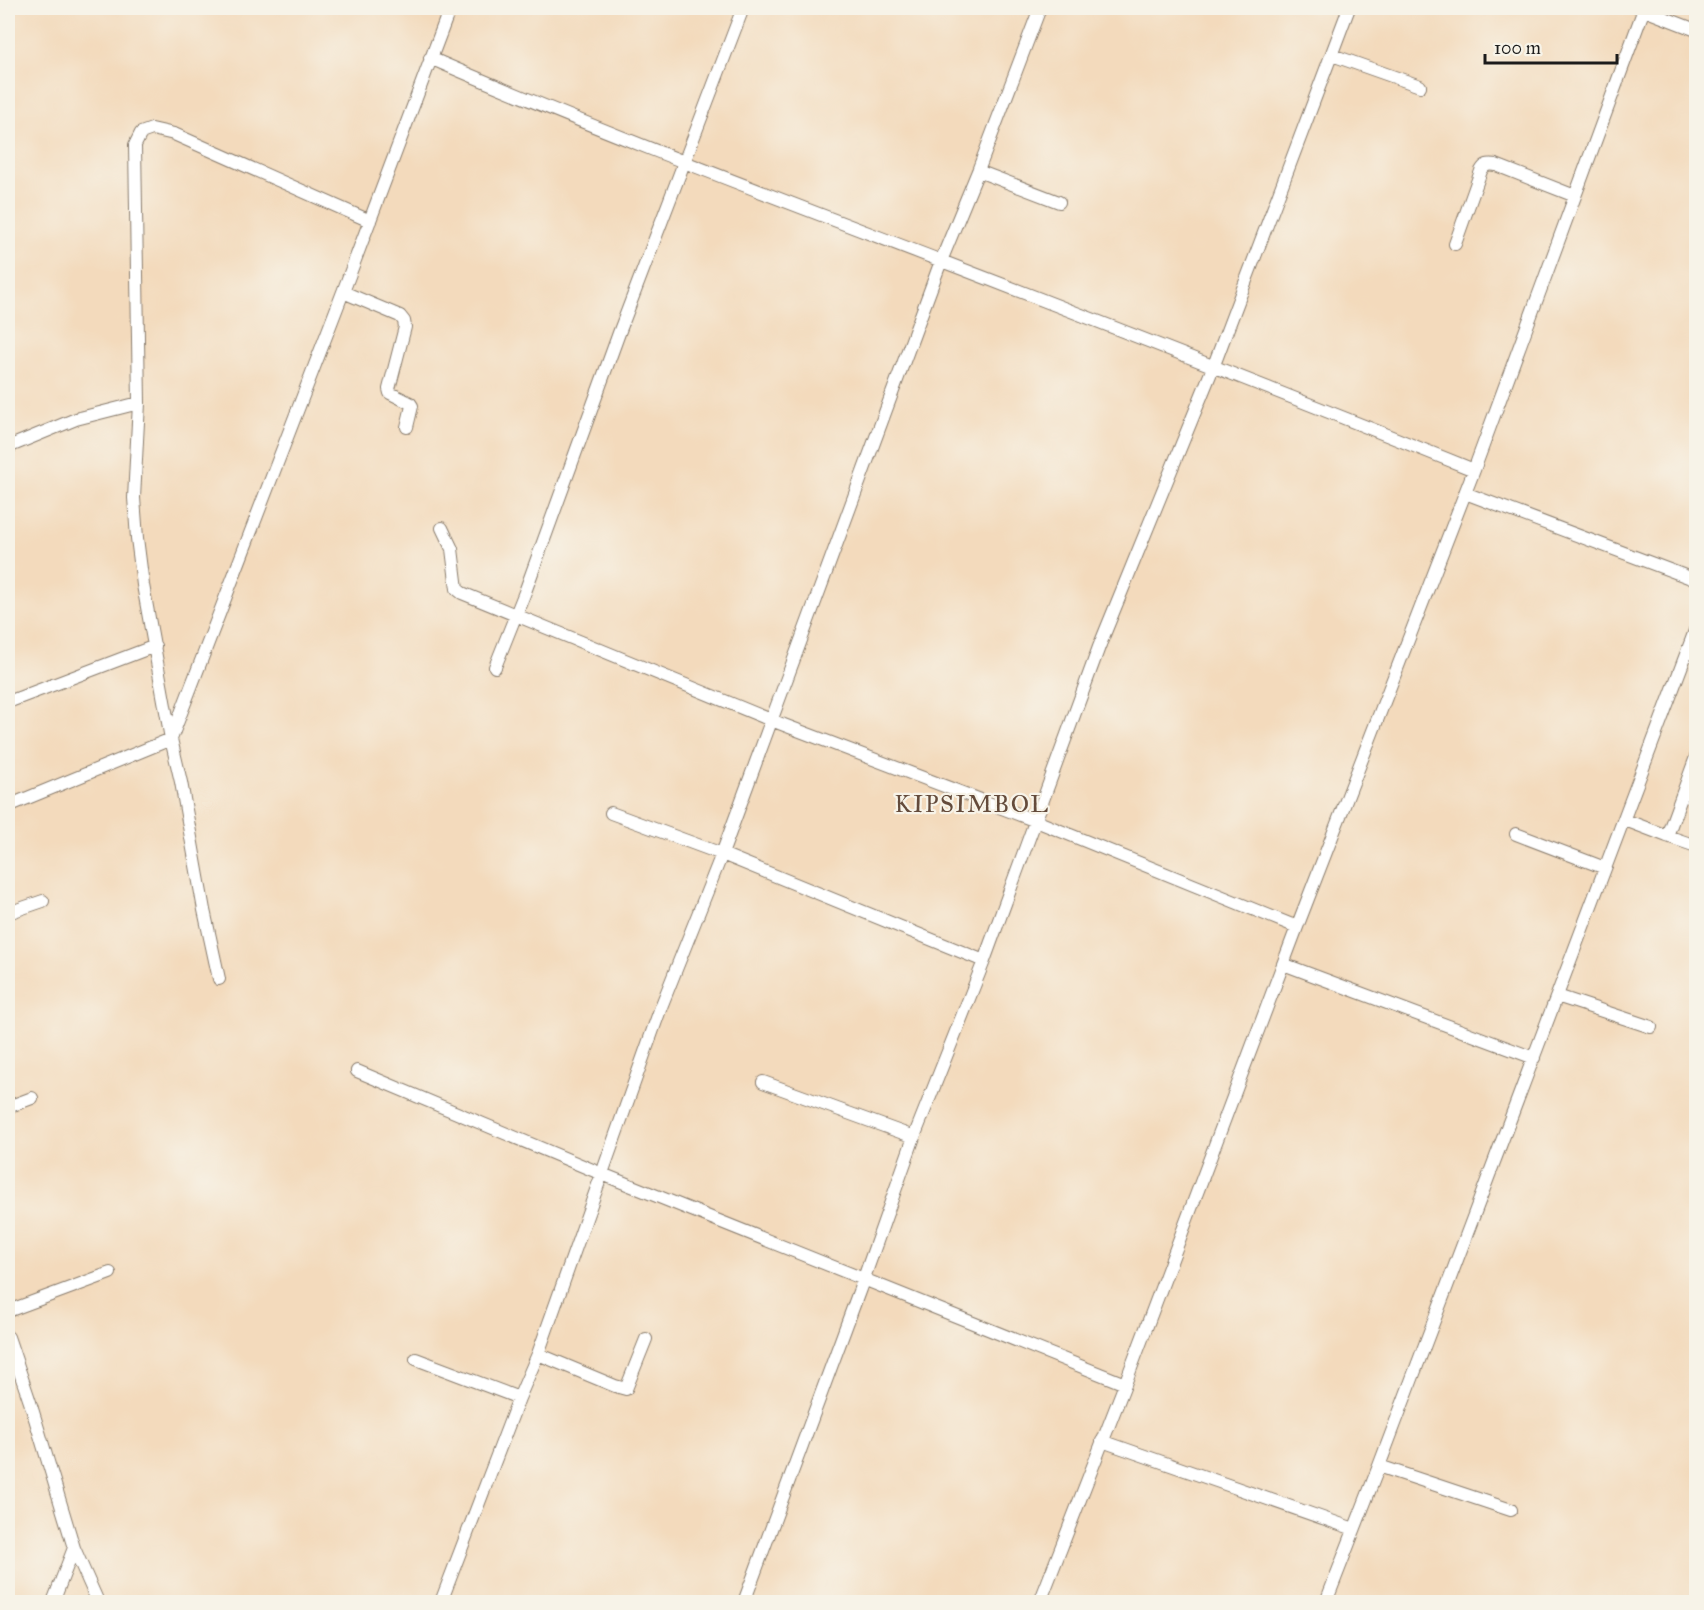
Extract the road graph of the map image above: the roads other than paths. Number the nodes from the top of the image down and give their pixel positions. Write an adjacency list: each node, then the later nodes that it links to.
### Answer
1 (450, 8): 8 (street)
2 (743, 8): 10 (street)
3 (1040, 8): 11 (street)
4 (1349, 8): 7 (street)
5 (1642, 8): 6 (street); 12 (street)
6 (1696, 30)
7 (1332, 55): 9 (street); 18 (street)
8 (430, 58): 10 (street); 14 (street)
9 (1420, 86)
10 (684, 163): 16 (street); 26 (street)
11 (978, 171): 13 (street); 16 (street)
12 (1575, 196): 15 (street); 22 (street)
13 (1059, 202)
14 (370, 221): 17 (street); 19 (street)
15 (1455, 244)
16 (941, 261): 18 (street); 31 (street)
17 (343, 292): 20 (street); 32 (street)
18 (1214, 365): 22 (street); 37 (street)
19 (139, 404): 21 (street); 28 (street)
20 (407, 427)
21 (8, 447)
22 (1474, 470): 23 (street)
23 (1465, 493): 25 (street); 45 (street)
24 (442, 528): 26 (street)
25 (1696, 580)
26 (515, 616): 29 (street); 31 (street)
27 (1696, 628): 36 (street)
28 (155, 646): 30 (street); 32 (street)
29 (495, 667)
30 (8, 702)
31 (771, 720): 37 (street); 41 (street)
32 (171, 740): 34 (street); 48 (street)
33 (1696, 757): 39 (street)
34 (8, 806)
35 (612, 813): 41 (street)
36 (1625, 820): 39 (street); 42 (street)
37 (1036, 821): 45 (street); 46 (street)
38 (1516, 834): 42 (street)
39 (1667, 836): 40 (street)
40 (1696, 846)
41 (722, 854): 46 (street); 57 (street)
42 (1605, 868): 49 (street)
43 (43, 901): 44 (street)
44 (8, 913)
45 (1297, 927): 47 (street)
46 (984, 961): 56 (street)
47 (1284, 964): 51 (street); 65 (street)
48 (219, 979)
49 (1557, 996): 50 (street); 51 (street)
50 (1651, 1027)
51 (1534, 1058): 68 (street)
52 (357, 1071): 57 (street)
53 (763, 1082): 56 (street)
54 (32, 1098): 55 (street)
55 (8, 1107)
56 (914, 1137): 59 (street)
57 (602, 1174): 59 (street); 63 (street)
58 (110, 1273): 60 (street)
59 (864, 1278): 65 (street); 75 (street)
60 (8, 1311)
61 (8, 1337): 71 (street)
62 (646, 1339): 63 (street)
63 (538, 1354): 66 (street)
64 (416, 1359): 66 (street)
65 (1125, 1384): 67 (street)
66 (519, 1398): 74 (street)
67 (1102, 1441): 70 (street); 76 (street)
68 (1379, 1466): 69 (street); 70 (street)
69 (1511, 1510)
70 (1354, 1529): 77 (street)
71 (74, 1548): 72 (street); 73 (street)
72 (53, 1602)
73 (98, 1602)
74 (441, 1602)
75 (744, 1602)
76 (1040, 1602)
77 (1326, 1602)

